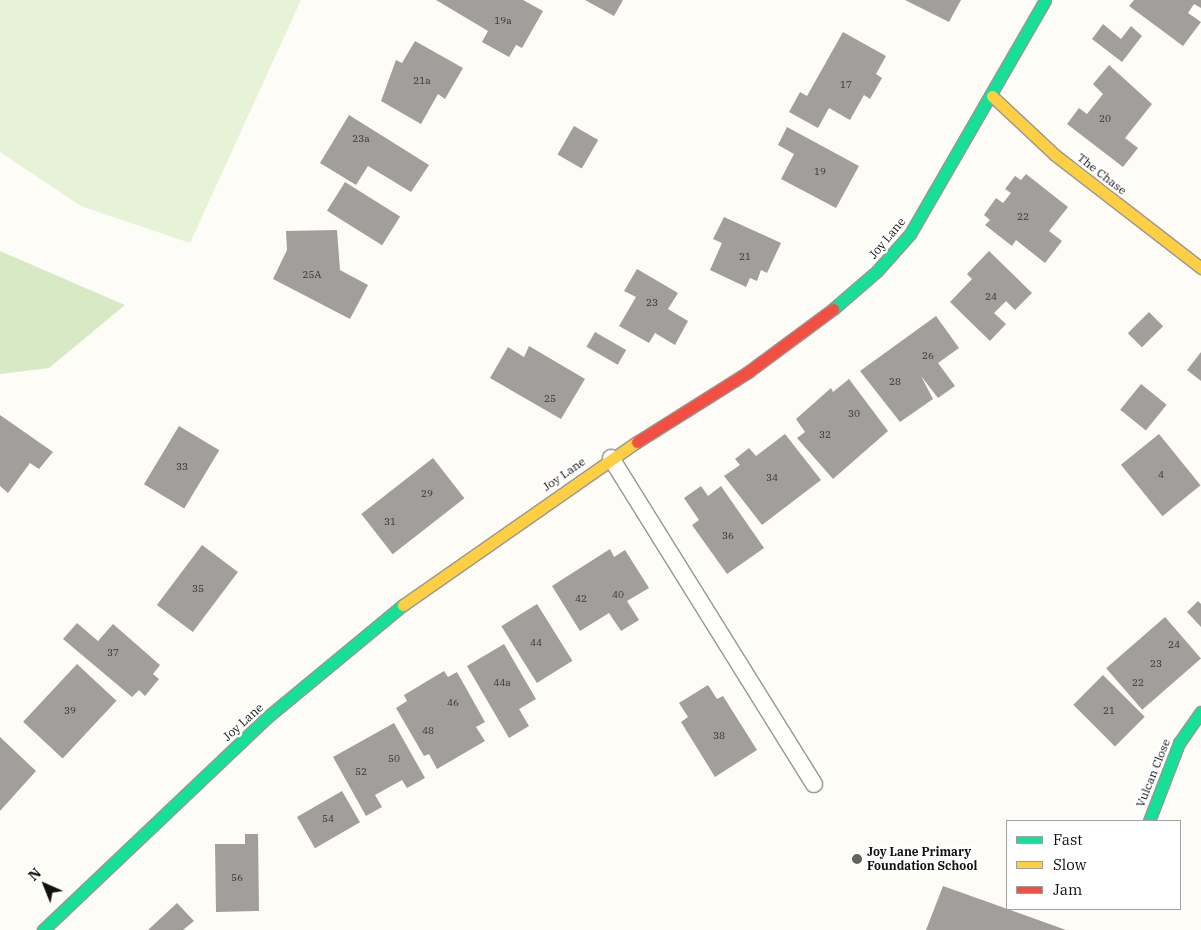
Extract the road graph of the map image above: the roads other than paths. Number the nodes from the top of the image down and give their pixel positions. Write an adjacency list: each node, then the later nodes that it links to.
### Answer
1 (1045, 0): 2 (street, Joy Lane)
2 (992, 96): 3 (street, The Chase); 4 (street, Joy Lane)
3 (1201, 268)
4 (611, 458): 6 (lane); 8 (street, Joy Lane)
5 (1201, 712): 7 (street, Vulcan Close)
6 (814, 784)
7 (1149, 820)
8 (43, 930)

